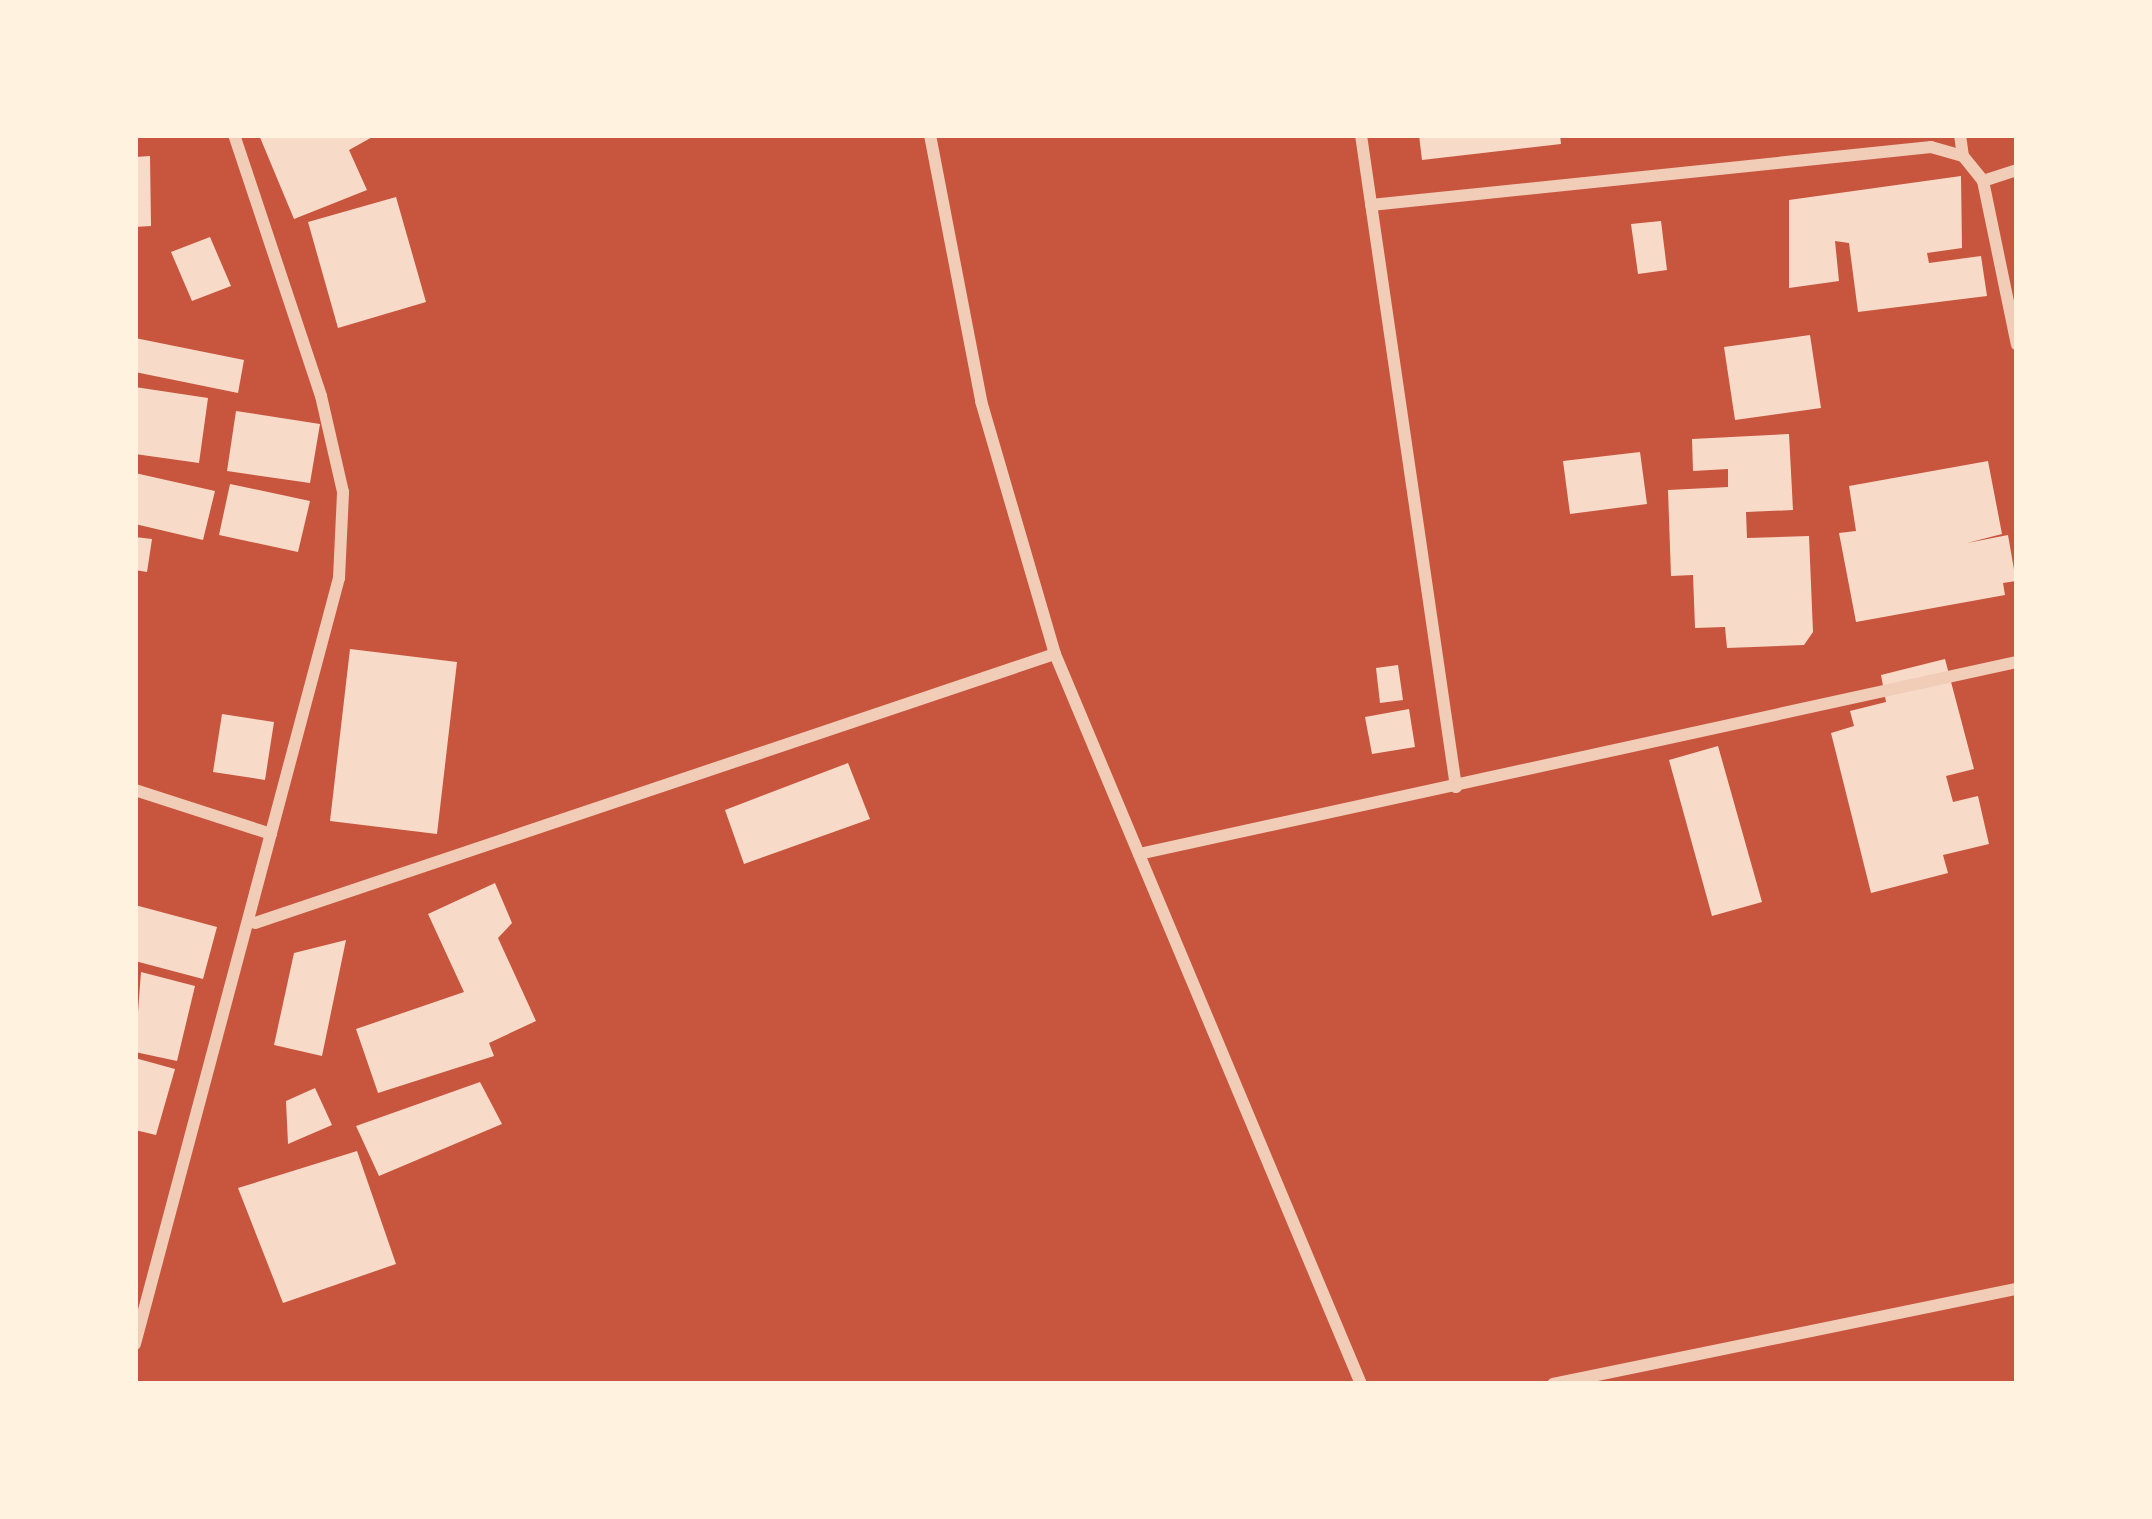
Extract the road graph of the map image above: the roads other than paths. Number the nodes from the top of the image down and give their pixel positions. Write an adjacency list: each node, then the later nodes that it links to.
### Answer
1 (234, 135): 14 (street)
2 (930, 135): 10 (street)
3 (1361, 135): 8 (street)
4 (1960, 135): 5 (street)
5 (1963, 156): 7 (street); 8 (street)
6 (2017, 170): 7 (street)
7 (1982, 181): 9 (street)
8 (1372, 206): 12 (street)
9 (2017, 345)
10 (1055, 654): 15 (street); 16 (street)
11 (2017, 662): 12 (street)
12 (1456, 787): 15 (street)
13 (135, 790): 14 (street)
14 (271, 834): 16 (street)
15 (1139, 854): 19 (street)
16 (255, 923): 18 (street)
17 (2017, 1289): 20 (street)
18 (135, 1345)
19 (1361, 1384)
20 (1553, 1384)

